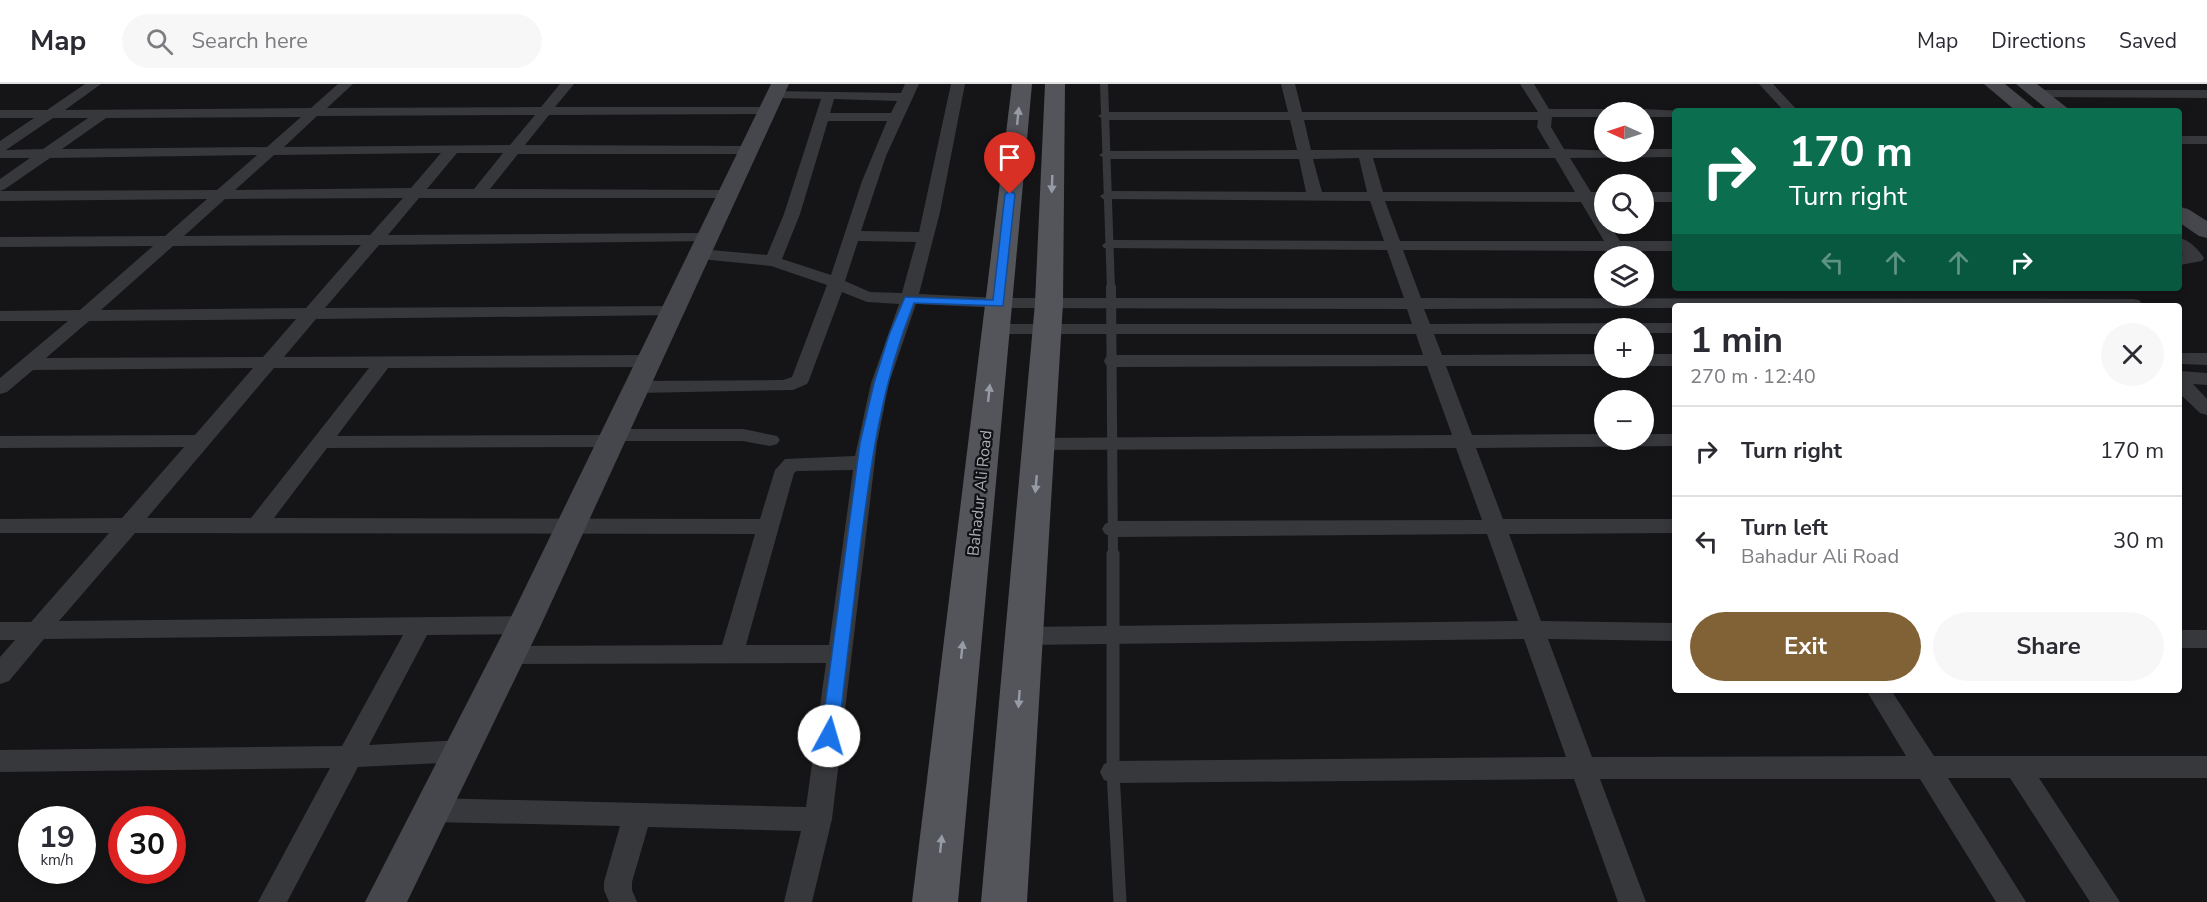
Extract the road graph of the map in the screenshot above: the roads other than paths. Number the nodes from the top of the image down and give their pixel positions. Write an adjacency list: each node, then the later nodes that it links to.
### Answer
1 (94, 84): 27 (street)
2 (346, 84): 21 (street)
3 (567, 84): 20 (street)
4 (958, 84): 63 (street)
5 (1022, 84): 93 (main road, Bahadur Ali Road, one-way to 5)
6 (1055, 84): 94 (main road, one-way to 94)
7 (1104, 84): 29 (lane)
8 (1288, 84): 30 (street)
9 (1527, 84): 28 (street)
10 (1766, 84): 17 (street)
11 (1992, 84): 18 (street)
12 (2031, 89): 14 (street); 19 (street)
13 (908, 91): 16 (street); 32 (street)
14 (2207, 94)
15 (775, 96): 16 (street); 20 (street); 38 (street)
16 (829, 96): 31 (street)
17 (1788, 108)
18 (2024, 108)
19 (2057, 108)
20 (545, 110): 21 (street); 37 (street)
21 (315, 111): 24 (street); 39 (street)
22 (1654, 112): 23 (street)
23 (1672, 112)
24 (104, 113): 27 (street); 43 (street)
25 (1594, 113): 28 (street)
26 (0, 114): 27 (street)
27 (49, 114): 35 (street)
28 (1545, 114): 30 (street); 40 (street)
29 (1105, 116): 30 (street); 46 (lane)
30 (1296, 116): 44 (street)
31 (821, 117): 32 (street); 76 (street)
32 (895, 117): 62 (street)
33 (2182, 140): 34 (street)
34 (2207, 140)
35 (0, 147)
36 (453, 150): 37 (street); 39 (street); 49 (street)
37 (513, 150): 38 (street); 50 (street)
38 (749, 150): 51 (street)
39 (269, 152): 43 (street); 48 (street)
40 (1560, 153): 41 (street); 45 (street); 56 (street)
41 (1672, 153)
42 (0, 154): 43 (street)
43 (45, 154): 47 (street)
44 (1305, 154): 45 (street); 46 (street); 54 (street)
45 (1365, 154): 55 (street)
46 (1107, 156): 53 (lane)
47 (0, 186)
48 (222, 193): 49 (street); 52 (street); 65 (street)
49 (415, 193): 50 (street); 64 (street)
50 (479, 193): 51 (street)
51 (728, 195): 70 (street)
52 (0, 196)
53 (1108, 196): 54 (street); 67 (lane)
54 (1315, 196): 55 (street)
55 (1376, 196): 56 (street); 68 (street)
56 (1586, 197): 57 (street); 71 (street)
57 (1594, 197)
58 (1654, 197): 59 (street)
59 (1672, 197)
60 (2182, 215): 61 (street)
61 (2207, 231)
62 (851, 236): 63 (street); 77 (street)
63 (926, 237): 81 (street)
64 (374, 240): 65 (street); 70 (street); 90 (street)
65 (169, 241): 66 (street); 92 (street)
66 (0, 242)
67 (1110, 245): 68 (street); 83 (lane)
68 (1393, 245): 74 (street); 87 (street)
69 (2182, 245): 75 (street)
70 (704, 246): 76 (street); 89 (street)
71 (1615, 246)
72 (1672, 246): 73 (street)
73 (1654, 248)
74 (1594, 250)
75 (2182, 260)
76 (773, 261): 77 (street)
77 (836, 284): 81 (street); 114 (street)
78 (1887, 291): 85 (street)
79 (2119, 291): 86 (street)
80 (1654, 299): 84 (street)
81 (909, 300): 93 (street); 126 (street)
82 (1594, 300): 87 (street)
83 (1112, 303): 87 (street); 94 (street); 98 (lane)
84 (1815, 303)
85 (1897, 303)
86 (2132, 303)
87 (1415, 304): 99 (street)
88 (1653, 306): 97 (street)
89 (673, 311): 90 (street); 106 (street)
90 (309, 314): 92 (street); 110 (street)
91 (0, 316): 92 (street)
92 (84, 316): 109 (street)
93 (997, 316): 94 (street); 94 (street); 165 (main road, Bahadur Ali Road, one-way to 93)
94 (1048, 316): 98 (street); 125 (main road)
95 (1594, 328): 99 (street)
96 (1654, 328): 97 (street)
97 (1670, 328)
98 (1112, 329): 99 (street); 107 (lane)
99 (1423, 329): 102 (street)
100 (2182, 359): 101 (street)
101 (2207, 359)
102 (1435, 360): 103 (street); 107 (street); 121 (street)
103 (1594, 360)
104 (1654, 360): 105 (street)
105 (1672, 360)
106 (649, 361): 108 (street); 114 (street)
107 (1113, 361): 124 (lane)
108 (382, 363): 110 (street); 123 (street)
109 (28, 364): 110 (street); 115 (street)
110 (266, 364): 120 (street)
111 (2207, 379): 112 (street)
112 (2182, 384)
113 (2182, 385): 116 (street)
114 (637, 387): 117 (street)
115 (0, 388)
116 (2207, 409)
117 (613, 438): 118 (street); 123 (street); 133 (street)
118 (770, 440)
119 (1672, 440): 121 (street)
120 (199, 441): 122 (street); 128 (street)
121 (1464, 441): 124 (street); 132 (street)
122 (0, 442)
123 (321, 442): 127 (street)
124 (1113, 442): 125 (street); 134 (lane)
125 (1040, 444): 142 (main road, one-way to 142)
126 (864, 463): 130 (street); 146 (street)
127 (258, 524): 128 (street); 133 (street)
128 (128, 525): 129 (street); 139 (street)
129 (0, 526)
130 (768, 526): 133 (street); 145 (street)
131 (1672, 526): 132 (street)
132 (1496, 527): 134 (street); 137 (street)
133 (569, 528): 135 (street)
134 (1113, 529): 141 (lane)
135 (524, 625): 136 (street); 147 (street)
136 (420, 626): 139 (street); 151 (street)
137 (1533, 630): 140 (street); 141 (street); 155 (street)
138 (0, 631): 139 (street)
139 (37, 631): 148 (street)
140 (1672, 632)
141 (1113, 634): 142 (street); 157 (lane)
142 (1023, 636): 166 (main road, one-way to 166)
143 (2182, 639): 144 (street)
144 (2207, 639)
145 (730, 654): 146 (street); 147 (street)
146 (839, 654): 160 (street)
147 (510, 655): 150 (street)
148 (0, 674)
149 (1880, 693): 156 (street)
150 (462, 751): 151 (street); 158 (street)
151 (350, 757): 152 (street); 161 (street)
152 (0, 761)
153 (2017, 767): 154 (street); 156 (street); 170 (street)
154 (2207, 767)
155 (1584, 768): 156 (street); 157 (street); 168 (street)
156 (1927, 768): 169 (street)
157 (1113, 772): 167 (lane)
158 (432, 810): 159 (street); 162 (street)
159 (637, 816): 160 (street); 163 (street)
160 (818, 819): 164 (street)
161 (272, 902)
162 (386, 902)
163 (623, 902)
164 (798, 902)
165 (935, 902)
166 (1004, 902)
167 (1120, 902)
168 (1632, 902)
169 (2012, 902)
170 (2106, 902)

